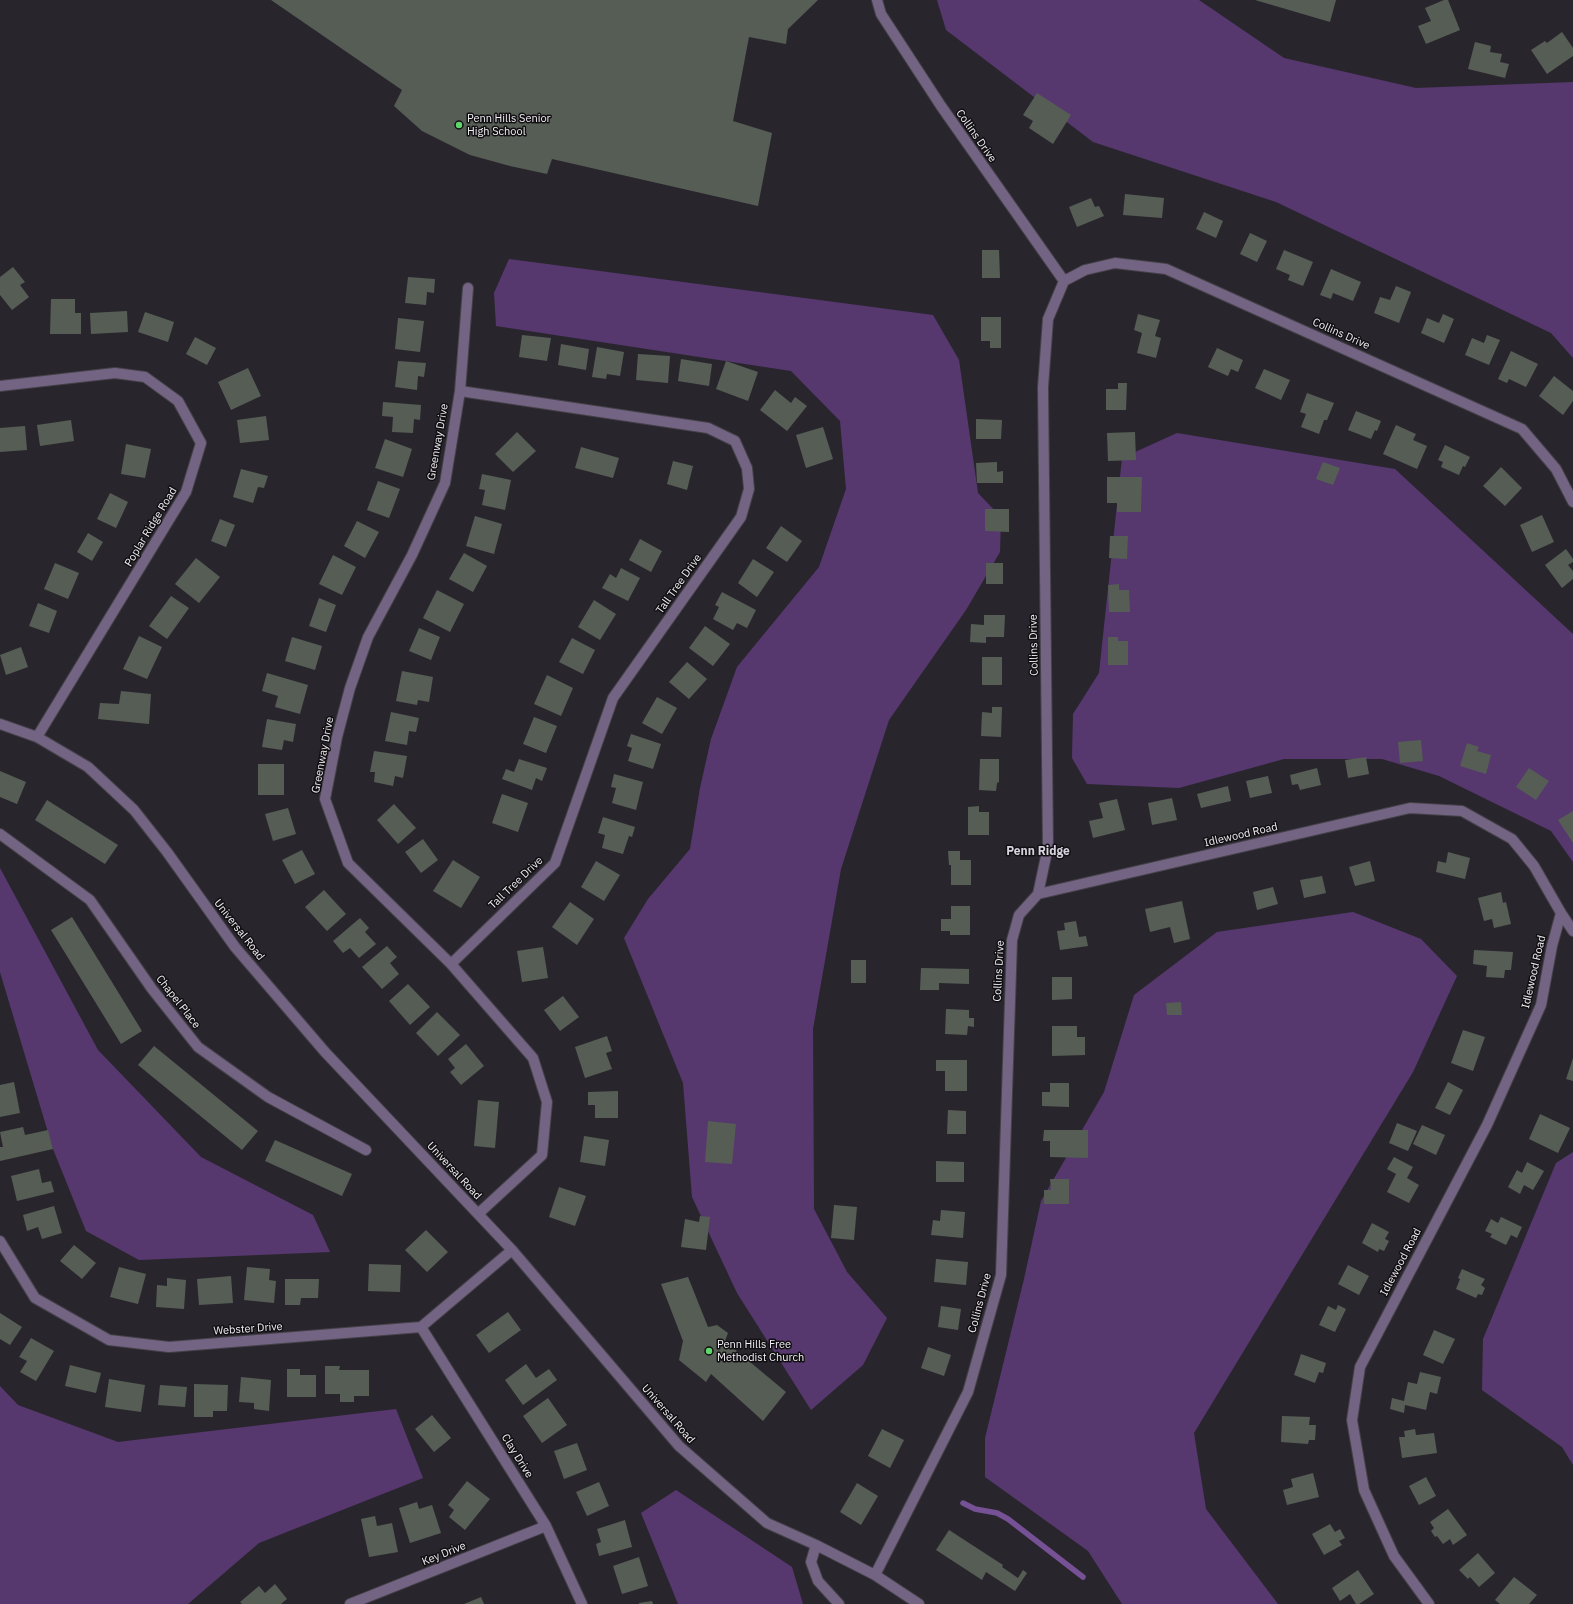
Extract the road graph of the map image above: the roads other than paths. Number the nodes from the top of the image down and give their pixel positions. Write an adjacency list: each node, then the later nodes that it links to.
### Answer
1 (877, 0): 2 (street, Collins Drive)
2 (1064, 281): 6 (street, Collins Drive); 10 (street, Collins Drive)
3 (468, 288): 5 (street, Greenway Drive)
4 (1, 383): 8 (street, Poplar Ridge Road)
5 (460, 391): 13 (street, Greenway Drive); 13 (street, Tall Tree Drive)
6 (1573, 502)
7 (0, 724): 8 (street, Universal Road)
8 (37, 737): 15 (street, Universal Road)
9 (0, 834): 14 (street, Chapel Place)
10 (1038, 894): 11 (street, Idlewood Road); 21 (street, Collins Drive)
11 (1561, 913): 12 (street); 26 (street, Idlewood Road)
12 (1573, 931)
13 (451, 964): 15 (street, Greenway Drive)
14 (366, 1150)
15 (478, 1214): 17 (street, Universal Road)
16 (0, 1241): 18 (street, Webster Drive)
17 (512, 1250): 18 (street); 20 (street, Universal Road)
18 (421, 1327): 19 (street, Clay Drive)
19 (546, 1526): 22 (street, Key Drive); 23 (street, Clay Drive)
20 (816, 1545): 21 (street, Universal Road); 24 (street)
21 (875, 1575): 25 (street, Universal Road)
22 (350, 1604)
23 (582, 1604)
24 (839, 1604)
25 (919, 1604)
26 (1429, 1604)

